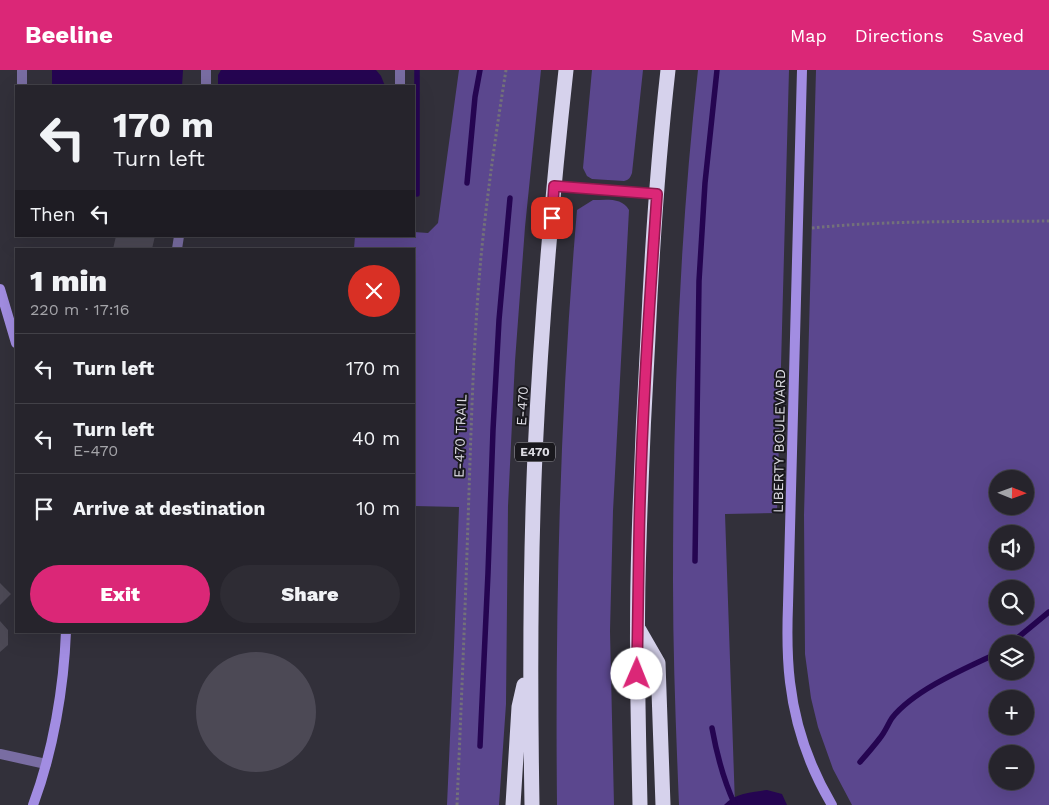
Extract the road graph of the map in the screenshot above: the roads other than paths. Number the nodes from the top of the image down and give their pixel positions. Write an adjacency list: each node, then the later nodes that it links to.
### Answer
1 (22, 70): 7 (street)
2 (206, 70): 8 (street)
3 (400, 70): 9 (street)
4 (566, 70): 10 (highway, E-470 / E470)
5 (668, 70): 11 (highway)
6 (802, 70): 24 (street, LIBERTY BOULEVARD)
7 (22, 85)
8 (206, 85)
9 (400, 85)
10 (554, 186): 11 (street); 16 (highway, E-470 / E470)
11 (657, 194): 14 (highway)
12 (0, 289): 13 (street)
13 (15, 340)
14 (638, 628): 22 (highway); 23 (highway)
15 (66, 633): 18 (street)
16 (531, 656): 20 (highway); 21 (highway, E-470 / E470)
17 (0, 754): 18 (street)
18 (46, 764): 19 (street)
19 (33, 805)
20 (513, 805)
21 (532, 805)
22 (640, 805)
23 (663, 805)
24 (832, 805)

